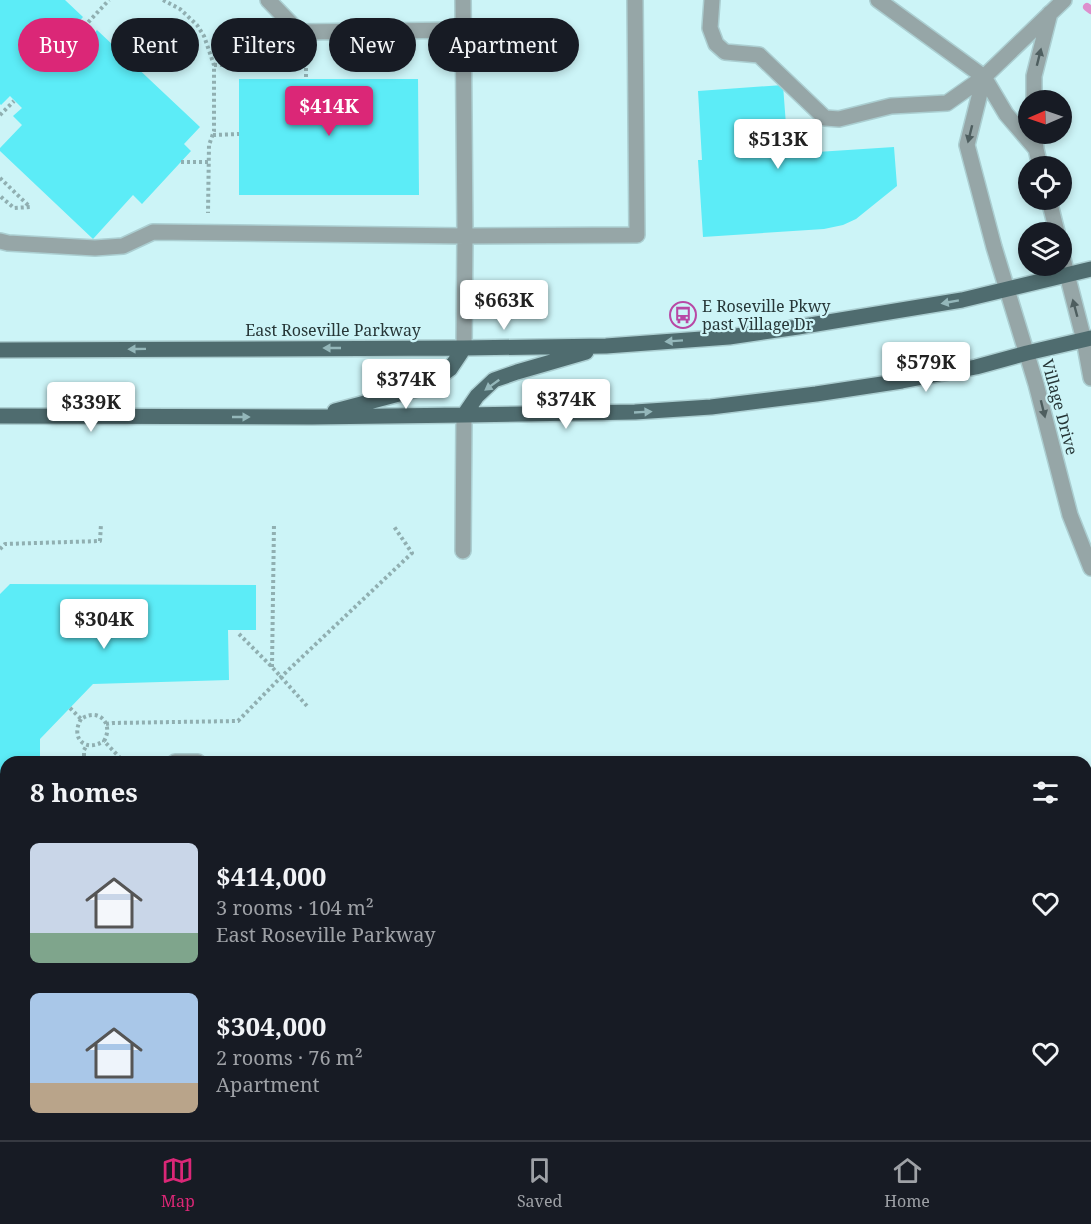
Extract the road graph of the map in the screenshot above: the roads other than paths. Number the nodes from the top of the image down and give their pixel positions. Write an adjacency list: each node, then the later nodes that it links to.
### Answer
1 (268, 0): 9 (street)
2 (463, 0): 8 (street)
3 (635, 0): 14 (street)
4 (712, 0): 11 (street)
5 (878, 0): 11 (street)
6 (1064, 0): 7 (street)
7 (1050, 13): 11 (street); 12 (street, one-way to 7)
8 (463, 18)
9 (428, 30)
10 (463, 72): 14 (street)
11 (984, 77): 13 (street); 20 (street, Village Drive, one-way to 20)
12 (1034, 90)
13 (1018, 125)
14 (465, 236): 15 (street); 23 (street)
15 (0, 241)
16 (1091, 269): 17 (main road, East Roseville Parkway)
17 (1072, 274)
18 (1062, 276): 20 (main road, East Roseville Parkway)
19 (1066, 276): 21 (street, one-way to 19)
20 (1007, 289): 22 (main road, East Roseville Parkway, one-way to 22); 25 (street, Village Drive)
21 (1087, 339): 25 (main road); 26 (street)
22 (606, 346): 23 (main road, East Roseville Parkway); 28 (main road, one-way to 28)
23 (464, 348): 24 (main road, East Roseville Parkway, one-way to 24); 29 (main road)
24 (0, 350)
25 (1027, 353): 28 (main road, one-way to 25); 31 (street, Village Drive, one-way to 31)
26 (1091, 378)
27 (0, 416): 29 (main road, one-way to 29)
28 (464, 416): 29 (main road); 30 (street)
29 (312, 417)
30 (463, 550)
31 (1091, 568)

